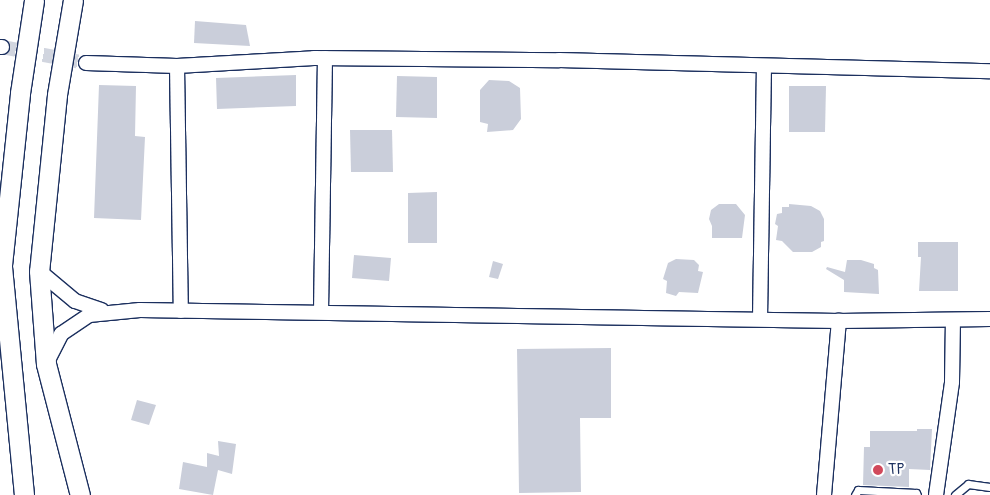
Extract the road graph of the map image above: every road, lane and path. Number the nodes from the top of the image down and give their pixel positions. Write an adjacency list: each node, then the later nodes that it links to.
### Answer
1 (34, 0): 18 (street)
2 (73, 0): 8 (street)
3 (325, 58): 5 (street); 6 (street); 11 (street)
4 (86, 63): 5 (street)
5 (177, 66): 9 (street)
6 (764, 66): 7 (street); 12 (street)
7 (990, 71)
8 (39, 271): 10 (street); 16 (street)
9 (181, 311): 10 (street); 11 (street)
10 (109, 312): 16 (street)
11 (321, 312): 12 (street)
12 (760, 319): 14 (street)
13 (990, 319): 15 (street)
14 (839, 321): 15 (street); 20 (street)
15 (953, 321): 23 (street)
16 (46, 364): 19 (street)
17 (990, 487): 24 (lane)
18 (24, 495)
19 (80, 495)
20 (824, 495)
21 (855, 495): 22 (lane)
22 (917, 495)
23 (936, 495)
24 (955, 495)

